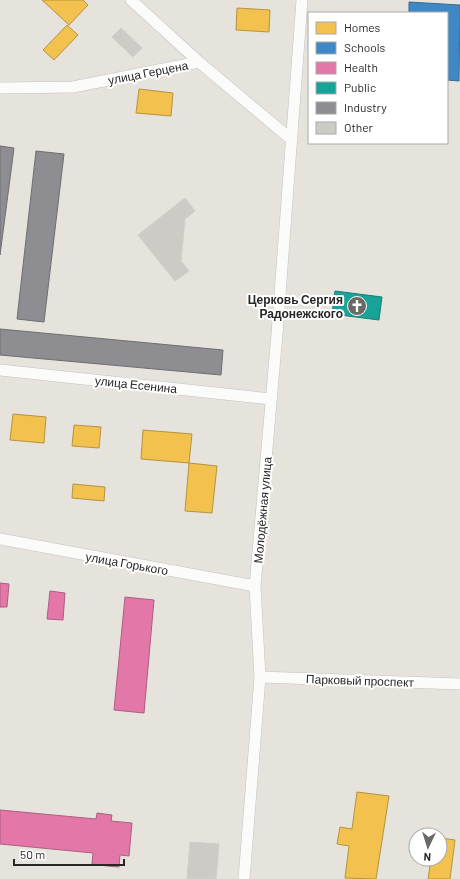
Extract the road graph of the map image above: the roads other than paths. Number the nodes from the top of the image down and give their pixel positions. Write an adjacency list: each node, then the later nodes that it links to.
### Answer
1 (131, 0): 3 (street)
2 (302, 0): 5 (street, Молодёжная улица)
3 (198, 62): 4 (street, улица Герцена); 5 (street, улица Герцена)
4 (0, 88)
5 (292, 140): 7 (street, Молодёжная улица)
6 (0, 370): 7 (street, улица Есенина)
7 (271, 399): 9 (street, Молодёжная улица)
8 (0, 540): 9 (street, улица Горького)
9 (255, 586): 10 (street, Молодёжная улица)
10 (260, 677): 11 (street, Парковый проспект); 12 (street, Молодёжная улица)
11 (460, 684)
12 (244, 879)

